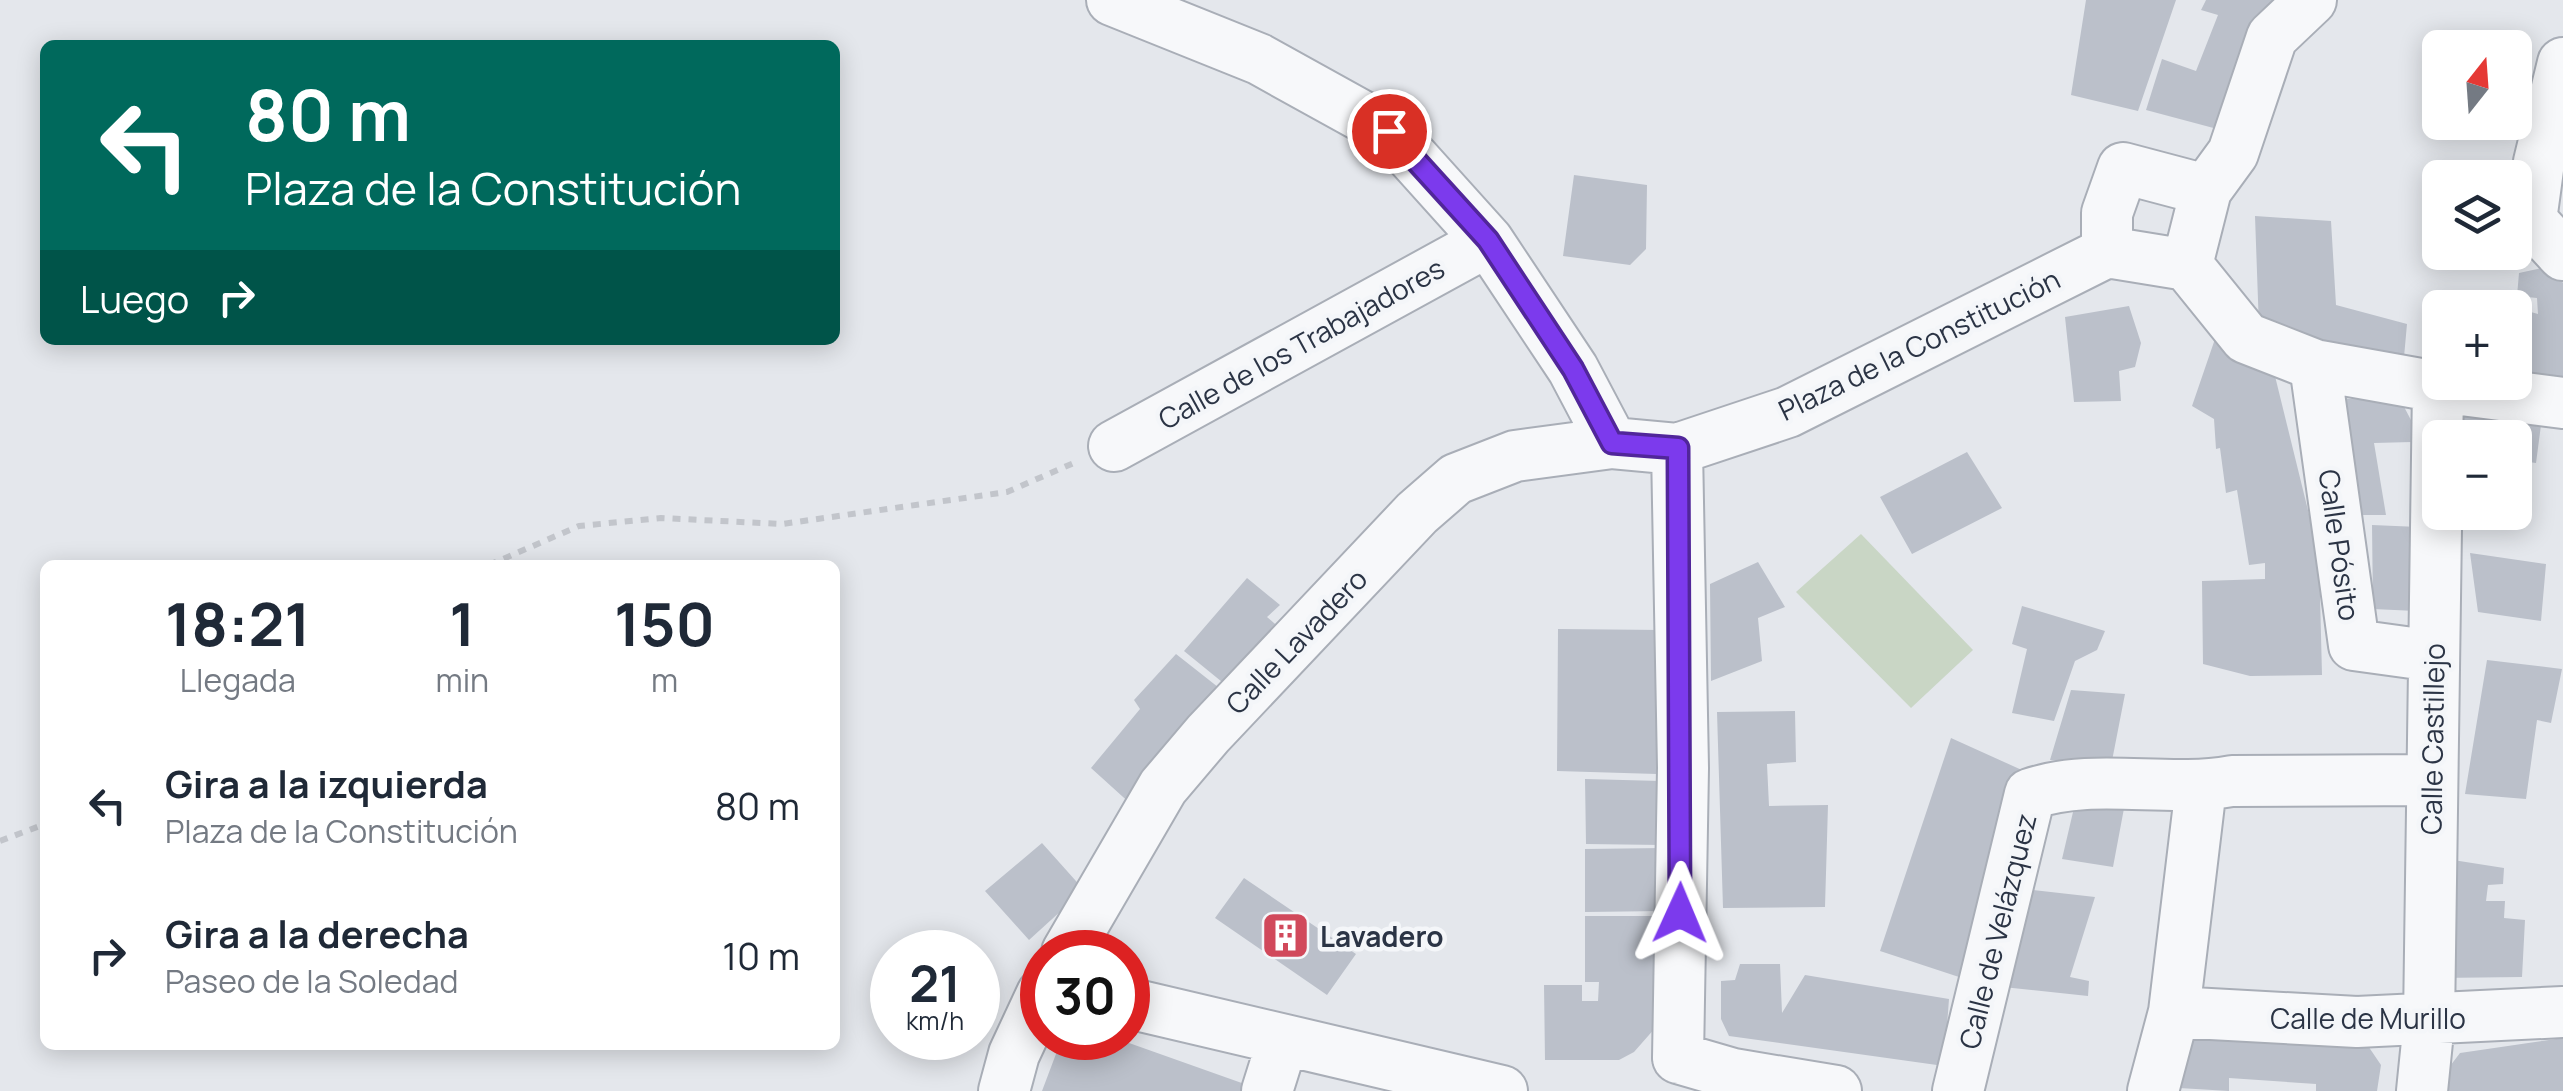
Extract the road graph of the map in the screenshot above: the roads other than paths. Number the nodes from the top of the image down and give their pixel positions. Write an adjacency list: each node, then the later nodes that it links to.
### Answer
1 (1112, 0): 5 (street)
2 (2311, 0): 4 (street)
3 (2563, 63): 7 (street)
4 (2206, 190): 6 (street); 8 (street)
5 (1488, 240): 14 (street); 15 (street, Calle de los Trabajadores)
6 (2106, 252): 8 (street); 16 (street, Plaza de la Constitución)
7 (2563, 255)
8 (2187, 266): 9 (street)
9 (2314, 364): 10 (street); 17 (street, Calle Pósito)
10 (2422, 384)
11 (2532, 399): 13 (street)
12 (2438, 400): 17 (street, Calle Castillejo)
13 (2563, 403)
14 (1612, 443): 16 (street, Plaza de la Constitución); 20 (street, Calle Lavadero)
15 (1114, 446)
16 (1678, 448): 27 (street)
17 (2434, 656): 18 (street, Calle Castillejo)
18 (2432, 780): 19 (street); 24 (street, Calle Castillejo)
19 (2217, 784): 22 (street); 32 (street, Calle de Velázquez)
20 (1080, 930)
21 (1150, 1008): 25 (street)
22 (2174, 1012): 24 (street, Calle de Murillo); 33 (street)
23 (2563, 1012): 24 (street, Calle de Murillo)
24 (2429, 1022): 34 (street, Calle Castillejo)
25 (1283, 1040): 29 (street); 30 (street)
26 (1020, 1041): 28 (street)
27 (1664, 1074): 31 (street)
28 (1004, 1091)
29 (1267, 1091)
30 (1502, 1091)
31 (1836, 1091)
32 (1958, 1091)
33 (2154, 1091)
34 (2422, 1091)

